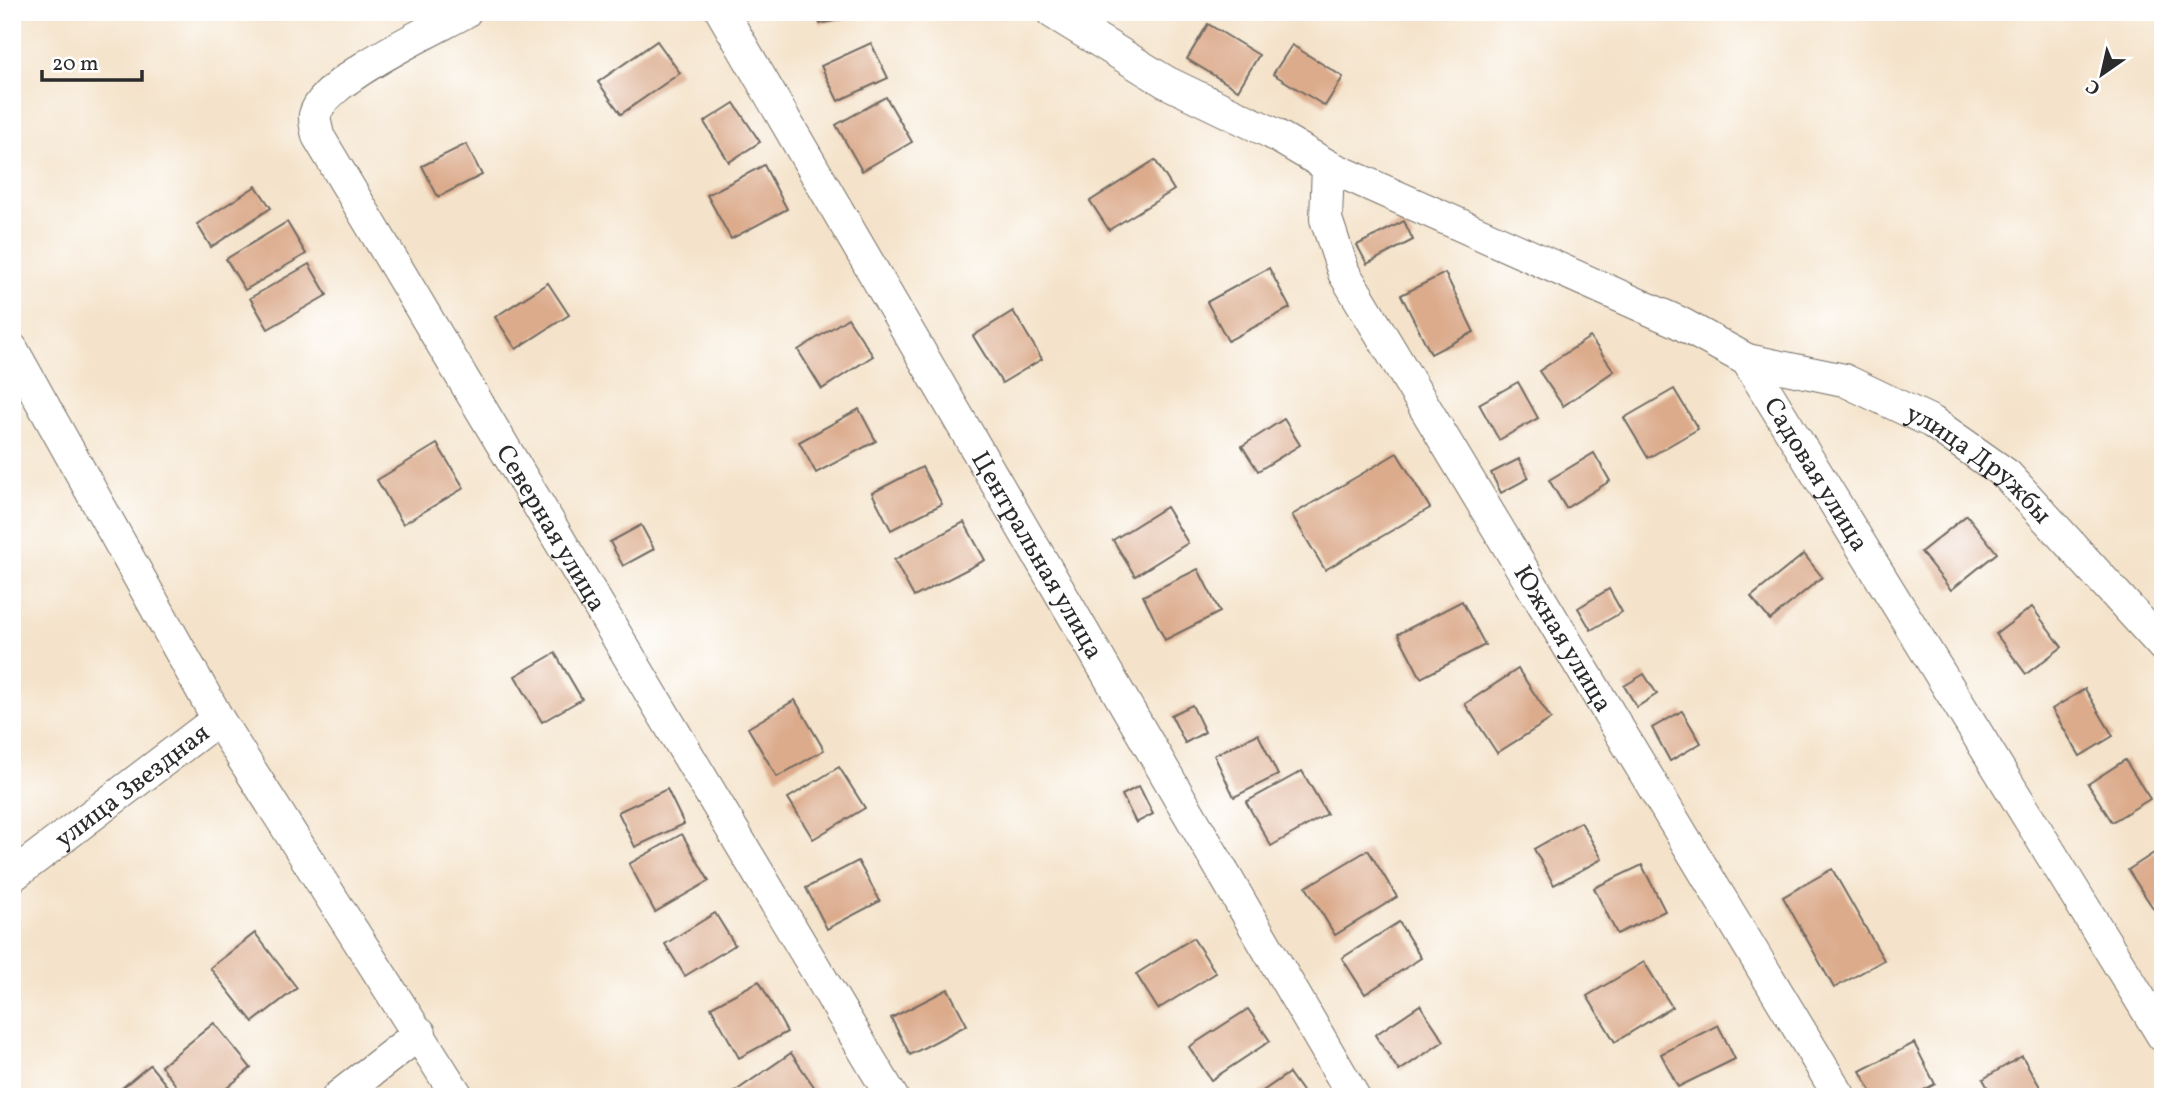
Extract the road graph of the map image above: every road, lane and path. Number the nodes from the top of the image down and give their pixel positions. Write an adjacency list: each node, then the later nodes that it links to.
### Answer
1 (465, 12): 14 (street, Северная улица)
2 (722, 12): 15 (street, Центральная улица)
3 (1052, 12): 4 (street, Садовая улица)
4 (1328, 166): 6 (street, Садовая улица); 16 (street, Южная улица)
5 (12, 349): 8 (street)
6 (1747, 360): 7 (street, улица Дружбы); 11 (street, Садовая улица)
7 (2163, 646)
8 (218, 719): 9 (street, улица Звездная); 10 (street)
9 (12, 876)
10 (420, 1033): 12 (street); 13 (street)
11 (2163, 1036)
12 (338, 1097)
13 (458, 1097)
14 (892, 1097)
15 (1354, 1097)
16 (1840, 1097)

